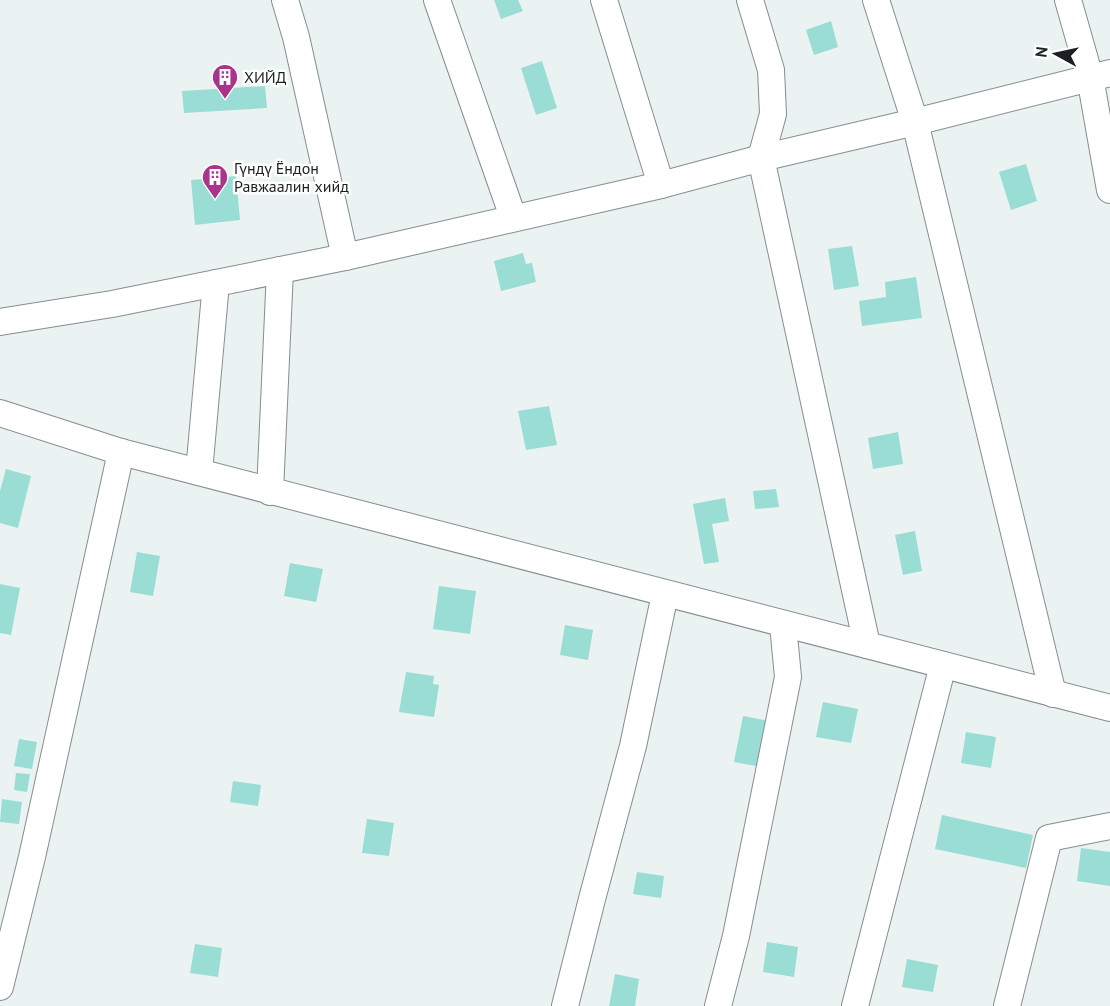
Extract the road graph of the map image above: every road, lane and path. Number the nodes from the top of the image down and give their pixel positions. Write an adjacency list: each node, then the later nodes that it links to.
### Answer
1 (285, 0): 13 (street)
2 (437, 0): 12 (street)
3 (604, 0): 10 (street)
4 (750, 0): 9 (street)
5 (876, 0): 8 (street)
6 (1068, 0): 7 (street)
7 (1100, 75): 8 (street); 11 (street)
8 (915, 122): 9 (street); 25 (street)
9 (762, 158): 10 (street); 23 (street)
10 (661, 184): 12 (street)
11 (1110, 190)
12 (513, 217): 13 (street)
13 (345, 257): 14 (street)
14 (280, 270): 15 (street); 20 (street)
15 (216, 283): 16 (street); 19 (street)
16 (0, 322)
17 (0, 413): 18 (street)
18 (121, 452): 19 (street); 28 (street)
19 (199, 472): 20 (street)
20 (270, 492): 21 (street)
21 (665, 594): 22 (street); 29 (street)
22 (783, 625): 23 (street); 30 (street)
23 (867, 645): 24 (street)
24 (943, 665): 25 (street); 31 (street)
25 (1053, 694): 26 (street)
26 (1110, 708)
27 (1110, 826): 32 (street)
28 (0, 987)
29 (565, 1006)
30 (718, 1006)
31 (855, 1006)
32 (1007, 1006)

